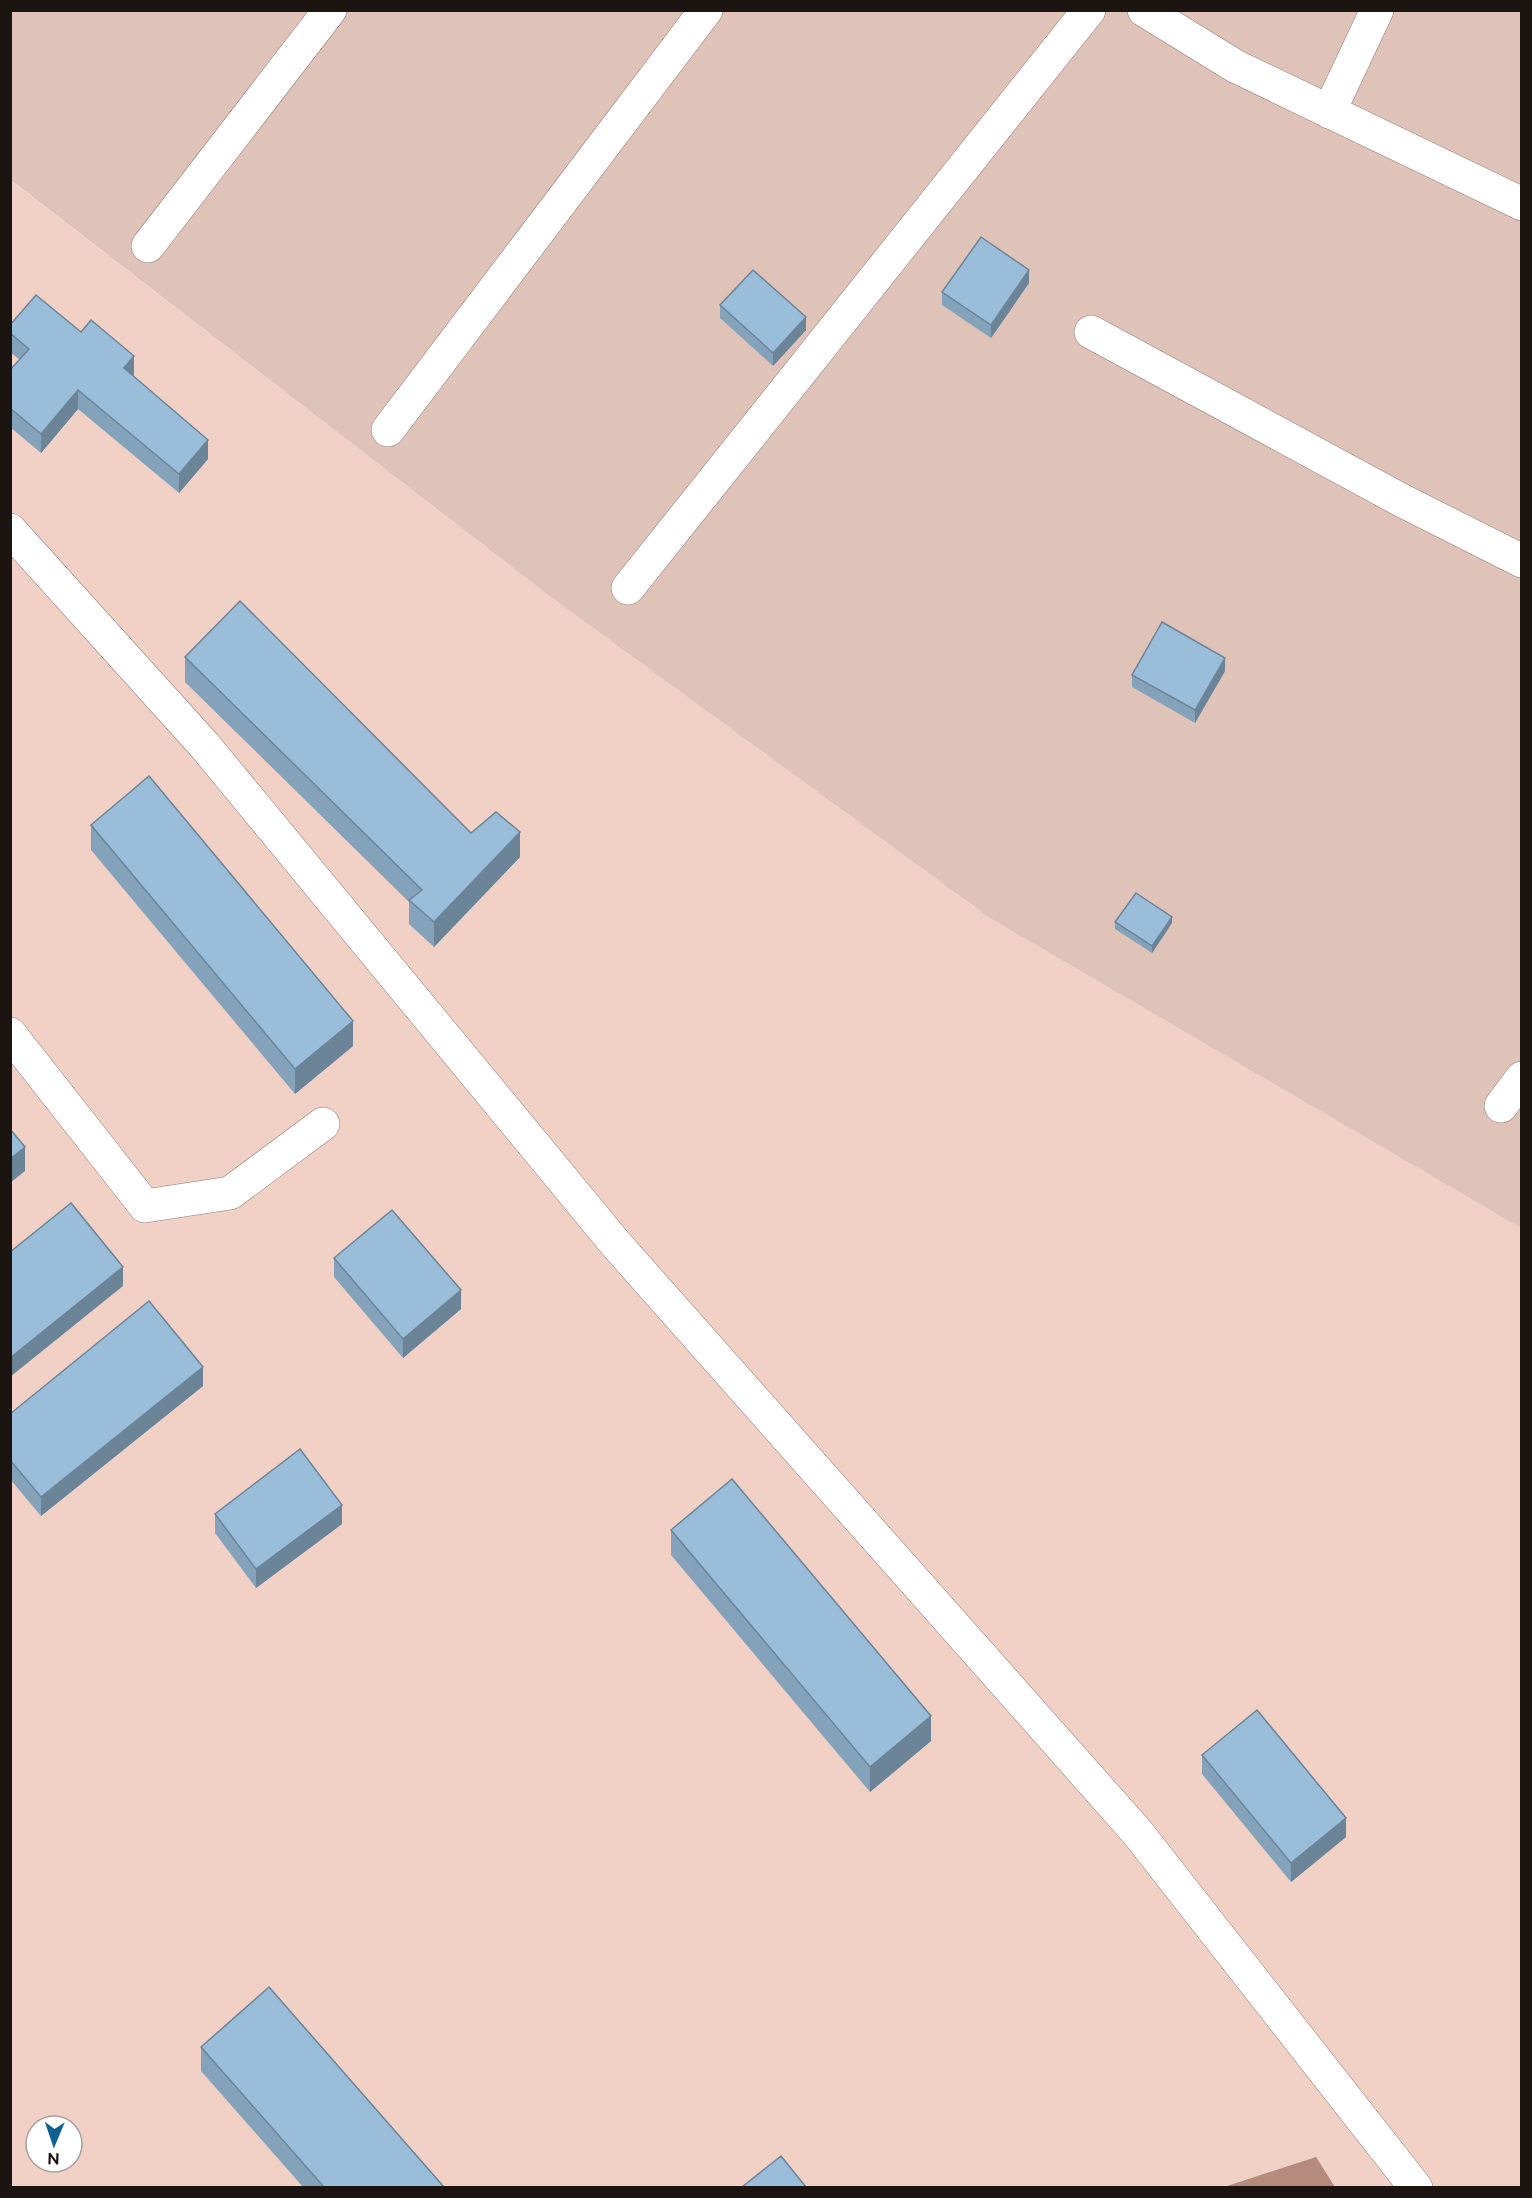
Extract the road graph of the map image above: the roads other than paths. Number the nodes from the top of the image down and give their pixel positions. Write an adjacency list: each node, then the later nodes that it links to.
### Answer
1 (330, 10): 8 (street)
2 (706, 10): 10 (street)
3 (1089, 10): 13 (street)
4 (1144, 10): 6 (street)
5 (1377, 10): 6 (street)
6 (1329, 112): 7 (street)
7 (1521, 204)
8 (148, 246)
9 (1091, 332): 12 (street)
10 (388, 430)
11 (10, 530): 18 (street)
12 (1521, 561)
13 (628, 588)
14 (10, 1034): 17 (street)
15 (1521, 1078): 16 (street)
16 (1501, 1107)
17 (323, 1124)
18 (1416, 2187)

